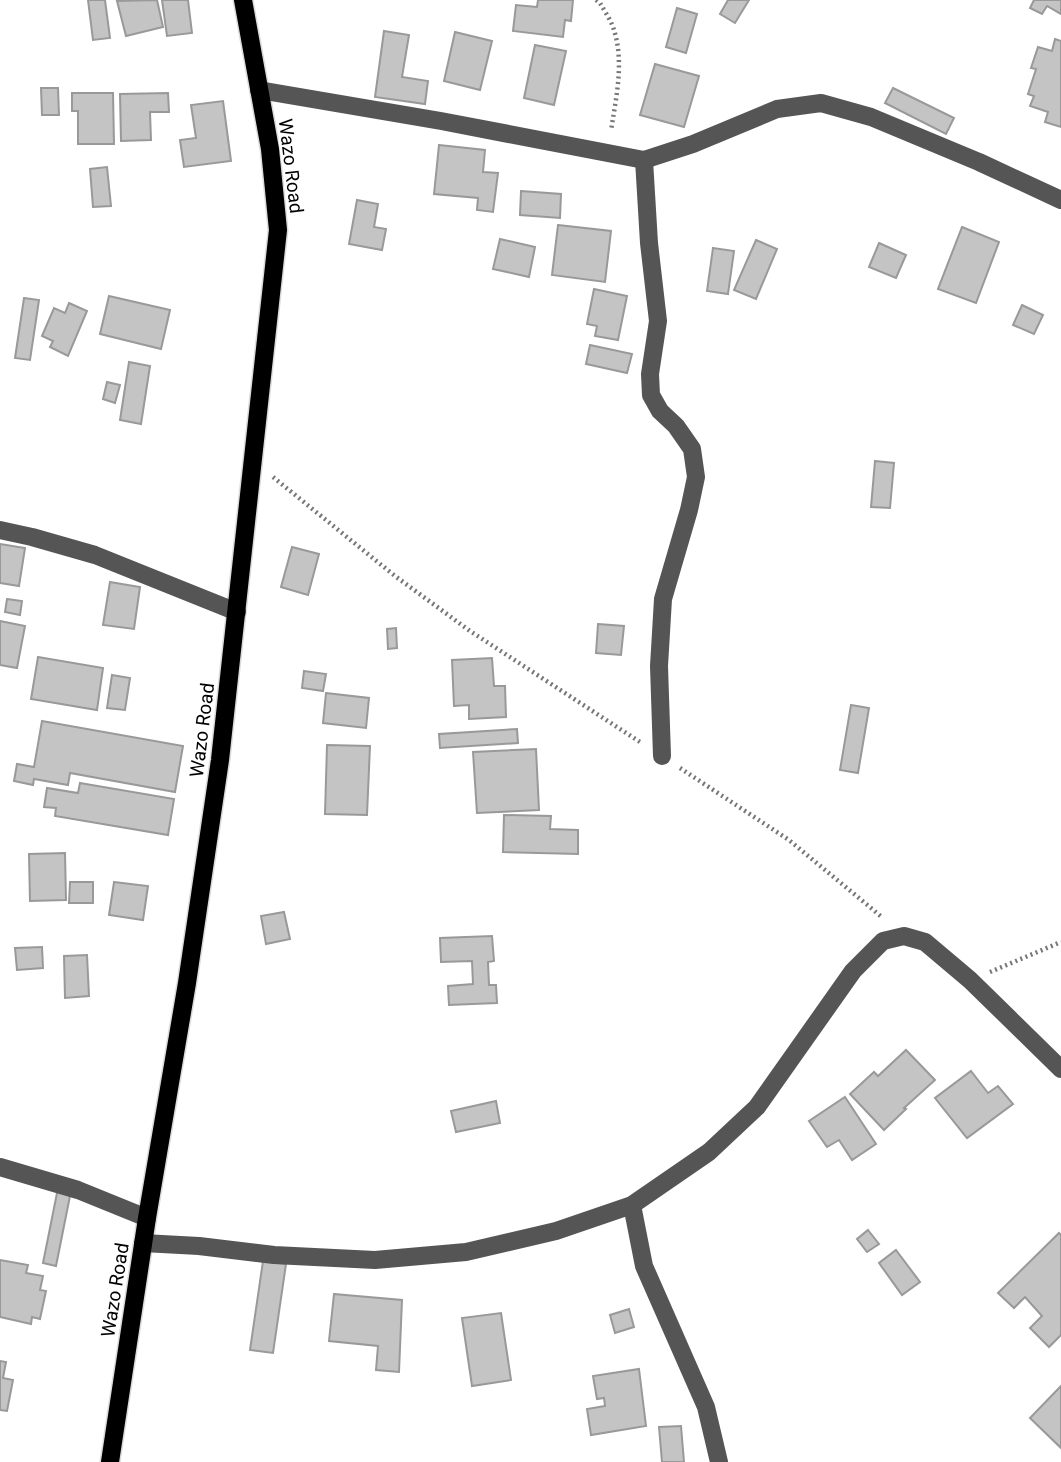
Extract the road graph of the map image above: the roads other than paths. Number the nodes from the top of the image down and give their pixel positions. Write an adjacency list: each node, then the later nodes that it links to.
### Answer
1 (243, 0): 2 (main road, Wazo Road)
2 (259, 90): 3 (street); 6 (main road, Wazo Road)
3 (644, 160): 4 (street); 7 (street)
4 (1061, 200)
5 (0, 530): 6 (street)
6 (237, 612): 11 (main road, Wazo Road)
7 (662, 756)
8 (1061, 1069): 10 (street)
9 (0, 1167): 11 (street)
10 (632, 1205): 12 (street); 14 (street)
11 (147, 1218): 12 (main road, Wazo Road)
12 (143, 1243): 13 (main road, Wazo Road)
13 (110, 1462)
14 (719, 1462)

